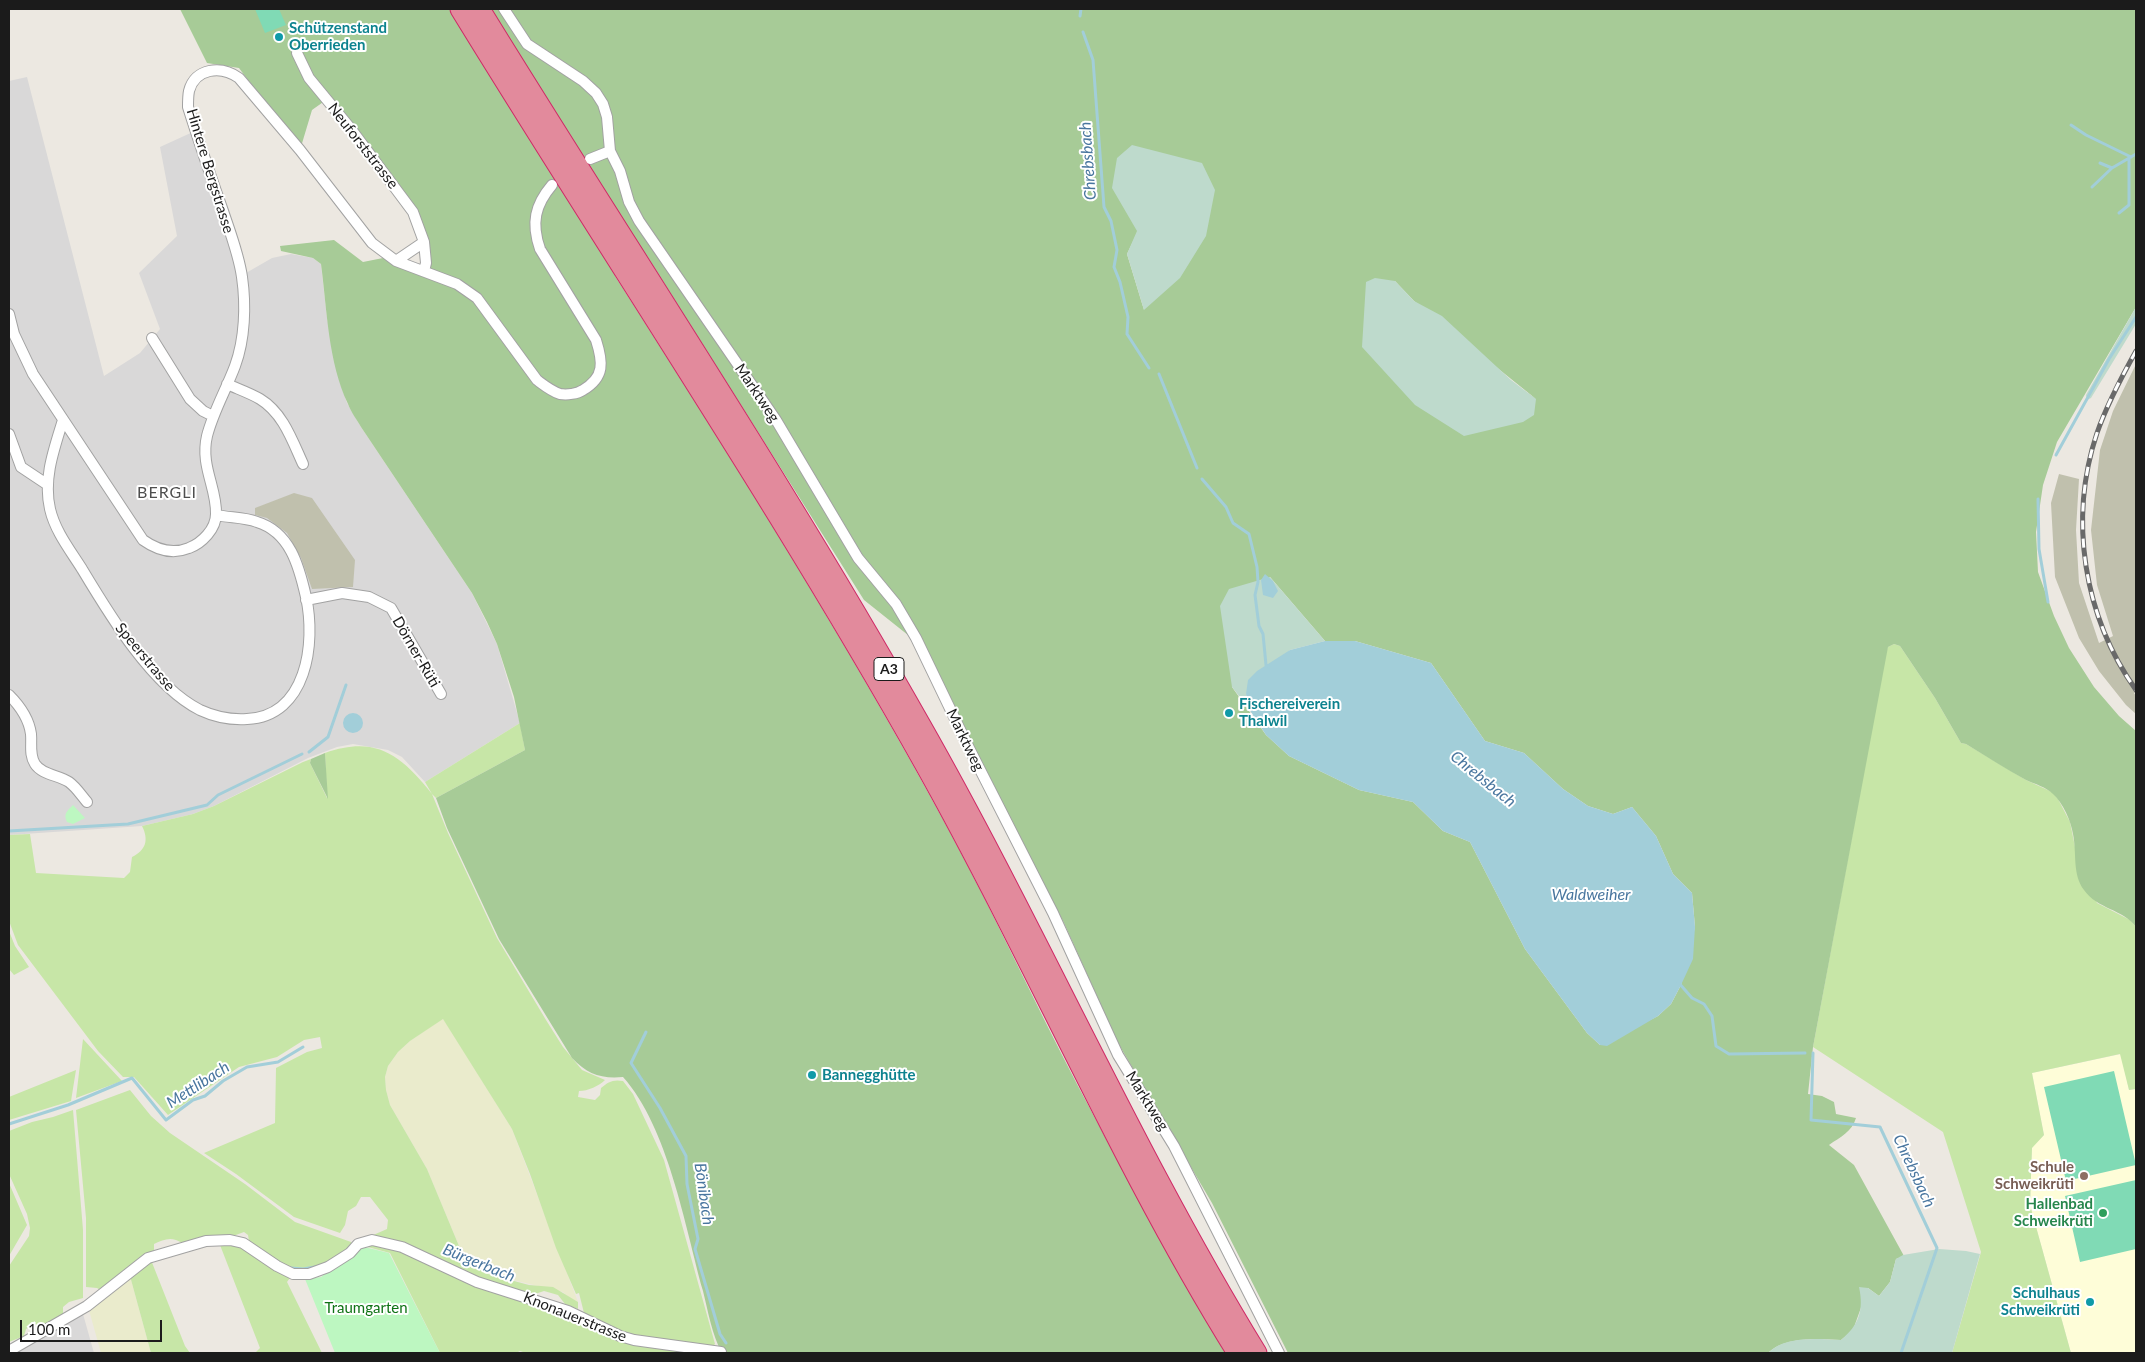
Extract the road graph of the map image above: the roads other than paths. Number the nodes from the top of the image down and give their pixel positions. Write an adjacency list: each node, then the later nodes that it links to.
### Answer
1 (460, 9): 26 (highway, A3)
2 (480, 9): 27 (highway, A3)
3 (504, 9): 5 (street)
4 (298, 53): 8 (street, Neuforststrasse)
5 (610, 151): 6 (street); 28 (street, Marktweg)
6 (590, 159)
7 (552, 185): 10 (street, Hintere Bergstrasse)
8 (424, 242): 9 (street); 10 (street, Neuforststrasse)
9 (396, 261): 10 (street, Hintere Bergstrasse); 13 (street, Hintere Bergstrasse)
10 (424, 271)
11 (9, 314): 15 (street)
12 (152, 338): 14 (street)
13 (227, 384): 14 (street, Hintere Bergstrasse); 17 (street)
14 (213, 416): 19 (street, Hintere Bergstrasse)
15 (62, 420): 18 (street, Speerstrasse); 19 (street)
16 (9, 434): 18 (street)
17 (303, 464)
18 (48, 484): 20 (street, Speerstrasse)
19 (216, 515): 20 (street, Speerstrasse)
20 (306, 600): 21 (street, Dörner-Rüti)
21 (441, 694)
22 (9, 695): 23 (street)
23 (87, 802)
24 (9, 1351): 25 (street, Knonauerstrasse)
25 (721, 1352)
26 (1237, 1353)
27 (1257, 1353)
28 (1279, 1353)

